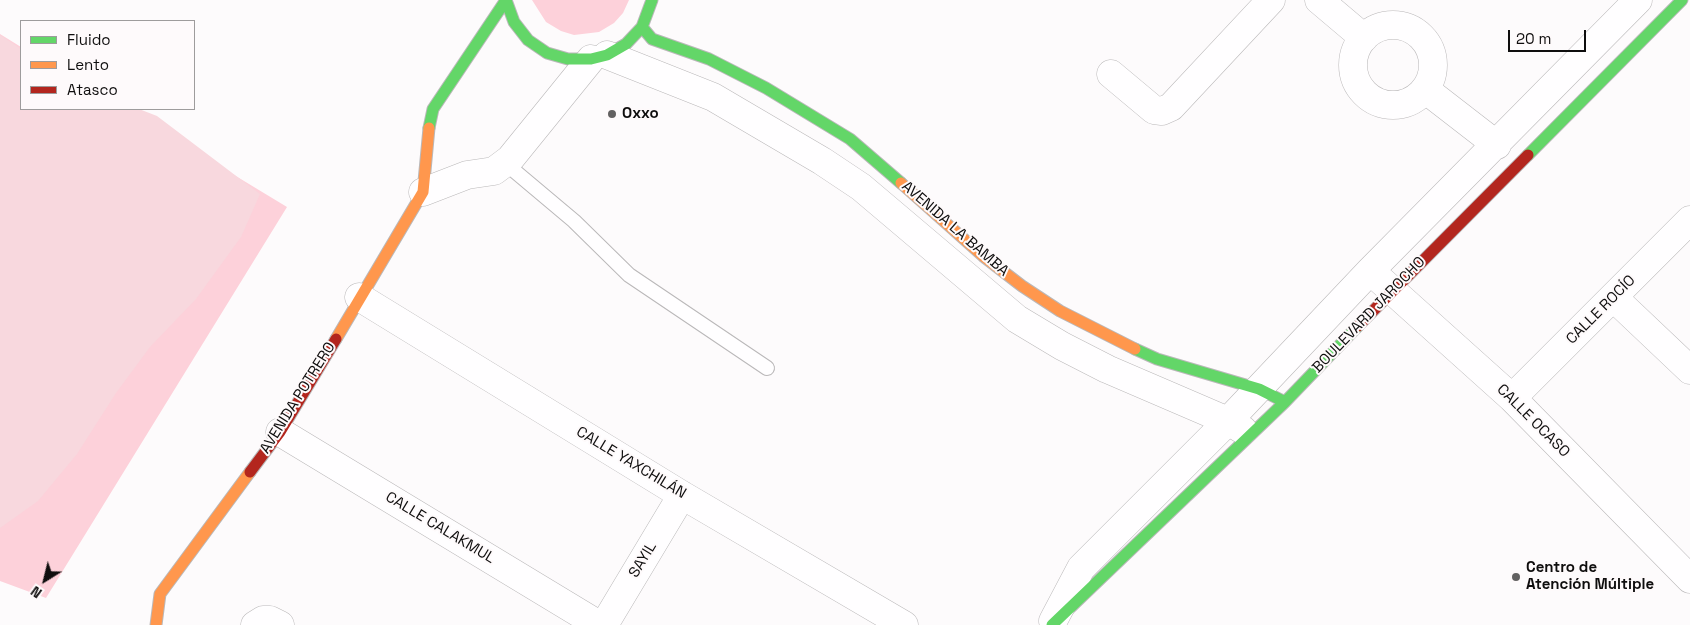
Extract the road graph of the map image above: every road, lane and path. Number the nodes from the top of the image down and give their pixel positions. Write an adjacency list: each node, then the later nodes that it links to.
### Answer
1 (506, 0): 9 (street); 14 (street, AVENIDA POTRERO)
2 (652, 0): 7 (street)
3 (1271, 0): 10 (street)
4 (1319, 0): 8 (street)
5 (1638, 0): 12 (street, BOULEVARD JAROCHO)
6 (1682, 0): 17 (street, BOULEVARD JAROCHO)
7 (642, 27): 9 (street); 22 (street, AVENIDA LA BAMBA)
8 (1364, 38): 11 (street); 11 (street)
9 (599, 57): 13 (street); 25 (street, AVENIDA LA BAMBA)
10 (1111, 74)
11 (1426, 90): 12 (street)
12 (1497, 145): 16 (street, BOULEVARD JAROCHO)
13 (505, 163): 14 (street); 20 (lane)
14 (423, 192): 18 (street, AVENIDA POTRERO)
15 (1690, 220): 19 (street, CALLE ROCÍO)
16 (1370, 271): 17 (street, CALLE OCASO); 22 (street, BOULEVARD JAROCHO)
17 (1392, 291): 23 (street, CALLE OCASO); 24 (street, BOULEVARD JAROCHO)
18 (359, 297): 26 (street, AVENIDA POTRERO); 28 (street, CALLE YAXCHILÁN)
19 (1614, 298): 21 (street); 23 (street, CALLE ROCÍO)
20 (767, 368)
21 (1690, 370)
22 (1259, 389): 24 (street, AVENIDA LA BAMBA); 25 (street, BOULEVARD JAROCHO)
23 (1512, 398): 29 (street, CALLE OCASO)
24 (1285, 402): 27 (street, BOULEVARD JAROCHO)
25 (1228, 421): 27 (street, AVENIDA LA BAMBA); 36 (street, BOULEVARD JAROCHO)
26 (280, 432): 30 (street, AVENIDA POTRERO); 33 (street, CALLE CALAKMUL)
27 (1251, 435): 36 (street, BOULEVARD JAROCHO)
28 (682, 495): 34 (street, SAYIL); 35 (street, CALLE YAXCHILÁN)
29 (1690, 580)
30 (156, 625)
31 (255, 625): 32 (street)
32 (280, 625)
33 (599, 625)
34 (604, 625)
35 (904, 625)
36 (1052, 625)

